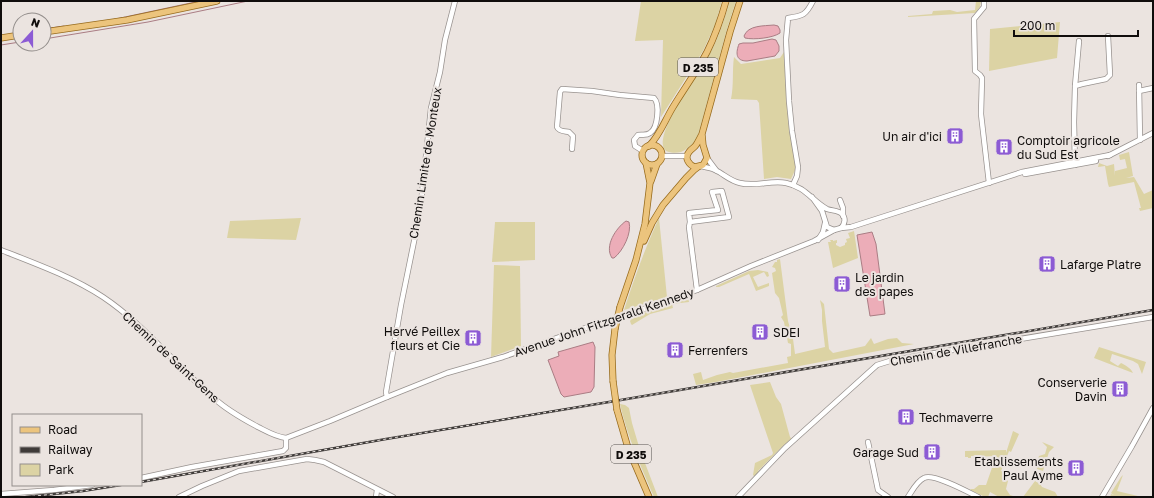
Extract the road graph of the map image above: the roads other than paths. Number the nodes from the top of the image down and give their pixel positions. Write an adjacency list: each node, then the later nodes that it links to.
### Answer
1 (217, 1): 7 (main road)
2 (455, 1): 48 (street, Chemin Limite de Monteux)
3 (726, 1): 14 (main road, D 235)
4 (740, 1): 16 (main road)
5 (813, 1): 34 (street)
6 (984, 1): 33 (street)
7 (52, 31)
8 (1108, 36): 12 (street)
9 (12, 37): 10 (main road)
10 (1, 38)
11 (1079, 41): 12 (street)
12 (1075, 86): 29 (street)
13 (1153, 88): 17 (street)
14 (662, 128): 18 (main road, D 235); 21 (main road, D 235)
15 (1153, 133): 17 (street)
16 (702, 134): 19 (main road); 23 (main road)
17 (1140, 140): 29 (street)
18 (649, 146): 21 (main road); 22 (main road)
19 (694, 148): 23 (main road); 25 (main road)
20 (572, 149): 22 (street)
21 (659, 149): 24 (main road)
22 (644, 151): 27 (main road)
23 (704, 151): 26 (main road)
24 (662, 156): 25 (street); 28 (main road)
25 (687, 156): 30 (main road)
26 (707, 158): 30 (main road); 31 (street)
27 (646, 163): 28 (main road); 32 (main road, D 235)
28 (657, 164): 32 (main road, D 235)
29 (1075, 164): 33 (street)
30 (699, 167): 31 (street); 45 (main road)
31 (716, 170): 34 (street)
32 (650, 183): 45 (main road, D 235)
33 (989, 183): 40 (street)
34 (793, 185): 35 (street)
35 (812, 197): 36 (street); 38 (street)
36 (835, 211): 37 (street); 37 (street); 38 (street)
37 (844, 217): 40 (street); 41 (street)
38 (825, 221): 42 (street); 43 (street)
39 (690, 222): 39 (street); 46 (street)
40 (862, 223): 41 (street)
41 (841, 228): 42 (street)
42 (834, 230): 43 (street, Avenue John Fitzgerald Kennedy)
43 (818, 240): 46 (street, Avenue John Fitzgerald Kennedy)
44 (1, 250): 50 (street, Chemin de Saint-Gens)
45 (636, 260): 60 (main road, D 235, bridge)
46 (697, 290): 48 (street, Avenue John Fitzgerald Kennedy)
47 (1153, 317): 56 (street, Chemin de Villefranche)
48 (387, 397): 50 (street)
49 (1153, 408): 64 (street)
50 (286, 438): 52 (street)
51 (868, 442): 61 (street)
52 (142, 478)
53 (84, 486): 55 (street)
54 (377, 490): 57 (street); 58 (street); 59 (street)
55 (1, 494)
56 (741, 496)
57 (179, 497)
58 (376, 497)
59 (393, 497)
60 (649, 497)
61 (888, 497)
62 (908, 497): 63 (street)
63 (978, 497)
64 (1102, 497)

